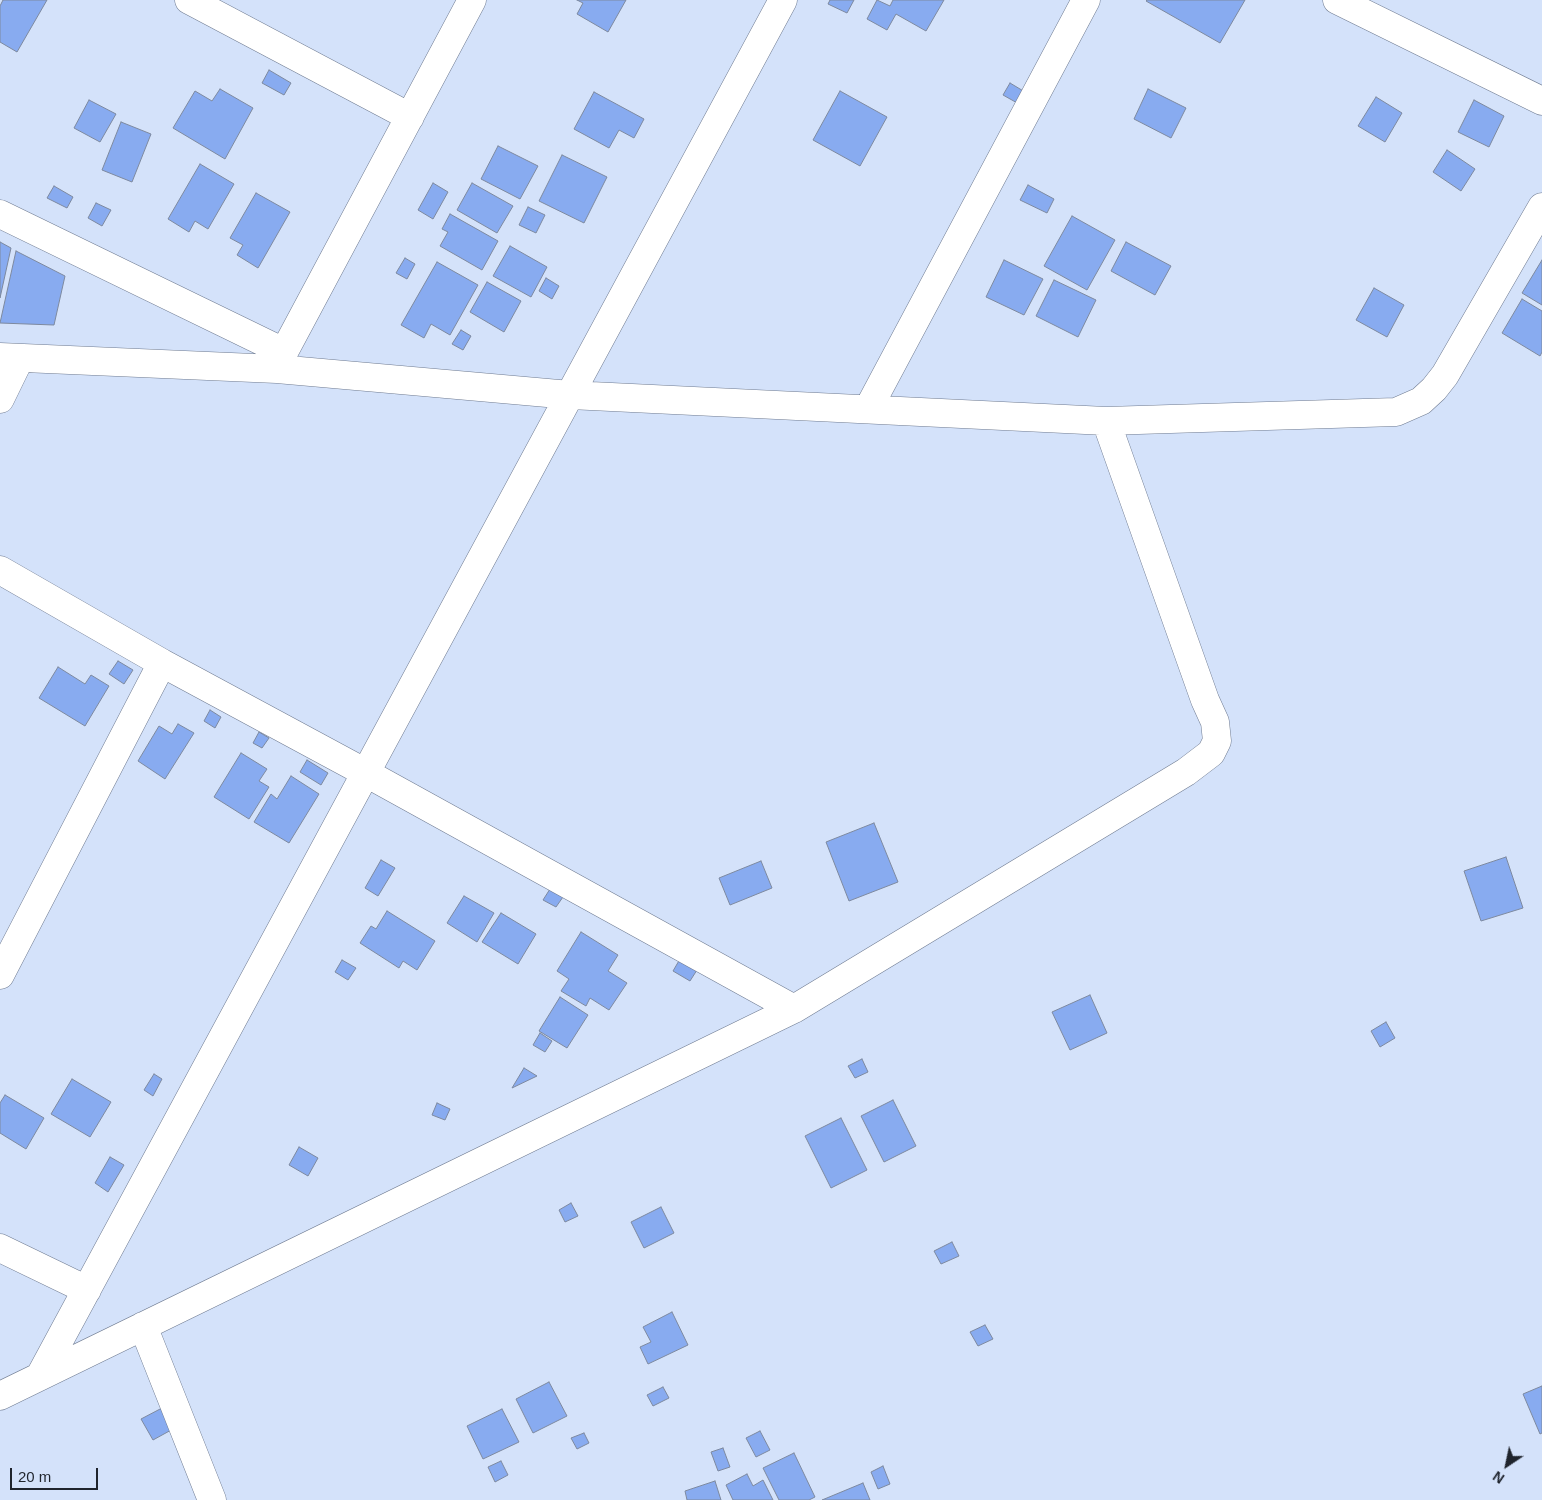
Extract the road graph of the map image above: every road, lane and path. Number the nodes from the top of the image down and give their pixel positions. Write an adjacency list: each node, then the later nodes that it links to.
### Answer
1 (189, 0): 7 (street)
2 (472, 0): 7 (street)
3 (783, 0): 12 (street)
4 (1086, 0): 14 (street)
5 (1337, 0): 6 (street)
6 (1542, 102)
7 (410, 117): 11 (street)
8 (1542, 207): 15 (street)
9 (0, 214): 11 (street)
10 (10, 358): 11 (street); 13 (street)
11 (280, 361): 12 (street)
12 (570, 395): 14 (street); 18 (street)
13 (0, 399)
14 (868, 409): 15 (street)
15 (1106, 421): 20 (street)
16 (0, 570): 17 (street)
17 (162, 662): 18 (street); 19 (street)
18 (366, 773): 20 (street); 22 (street)
19 (0, 975)
20 (794, 1009): 23 (street)
21 (0, 1248): 22 (street)
22 (87, 1290): 24 (street)
23 (143, 1326): 24 (street); 26 (street)
24 (40, 1376): 25 (street)
25 (0, 1396)
26 (212, 1500)

